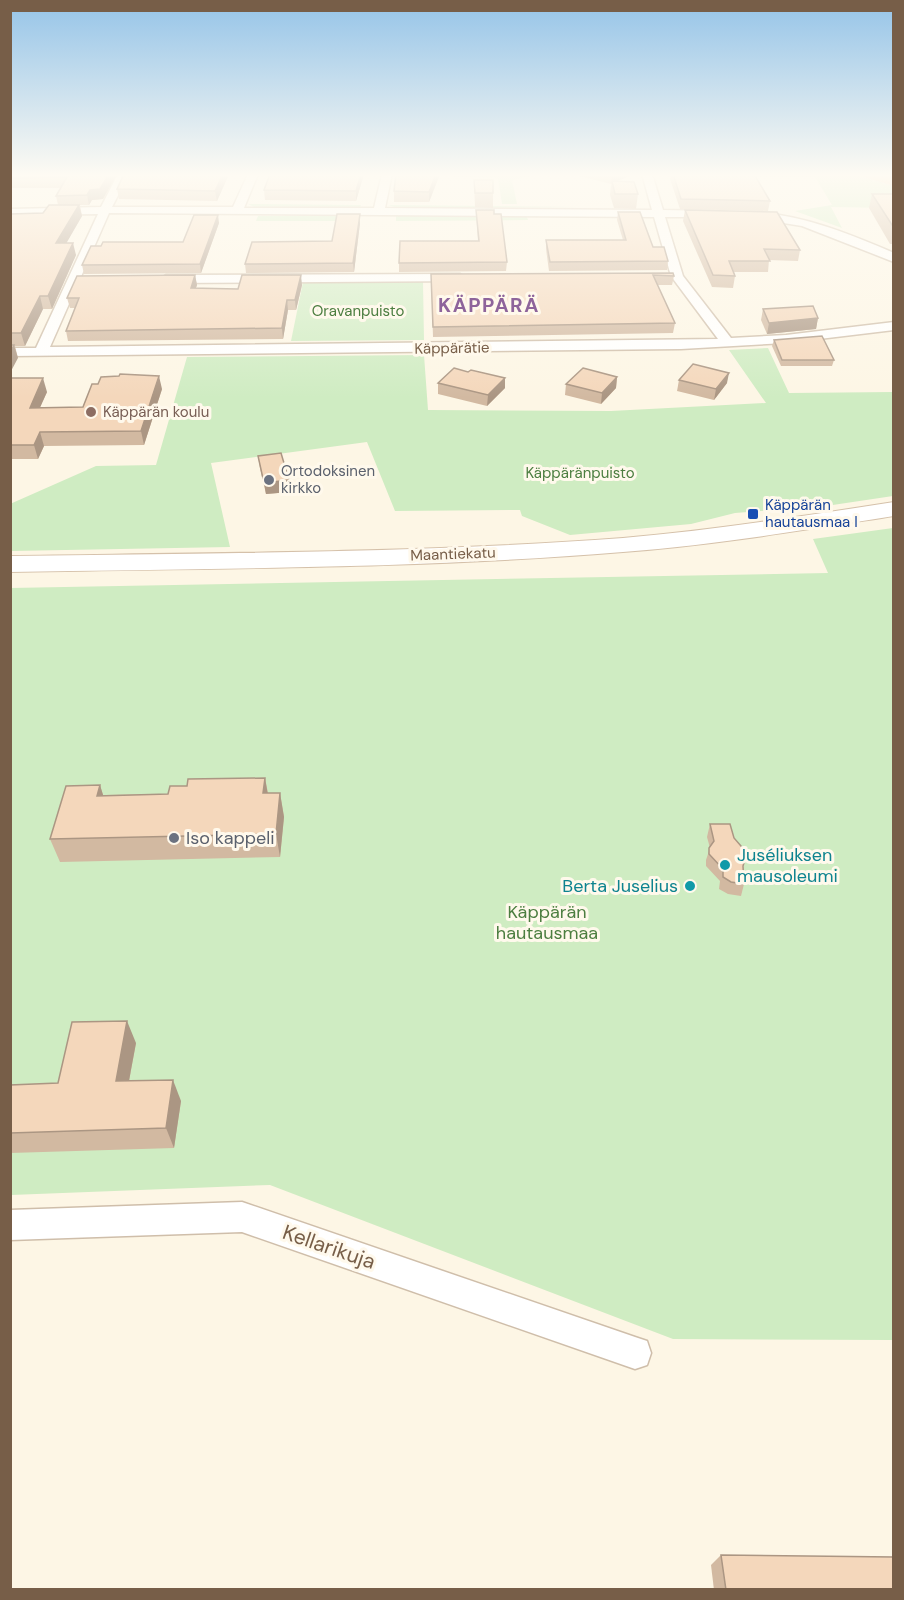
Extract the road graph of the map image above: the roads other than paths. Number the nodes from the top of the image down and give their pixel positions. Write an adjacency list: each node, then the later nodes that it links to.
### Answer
1 (90, 249): 10 (street)
2 (666, 249): 8 (street)
3 (871, 249): 4 (street)
4 (894, 258)
5 (474, 277): 6 (street)
6 (154, 279)
7 (894, 326): 8 (street, Käppärätie)
8 (728, 343): 10 (street, Käppärätie)
9 (10, 352): 10 (street, Käppärätie)
10 (41, 352)
11 (894, 510): 12 (main road, Maantiekatu)
12 (10, 564)
13 (10, 1225): 14 (street, Kellarikuja)
14 (635, 1353)

